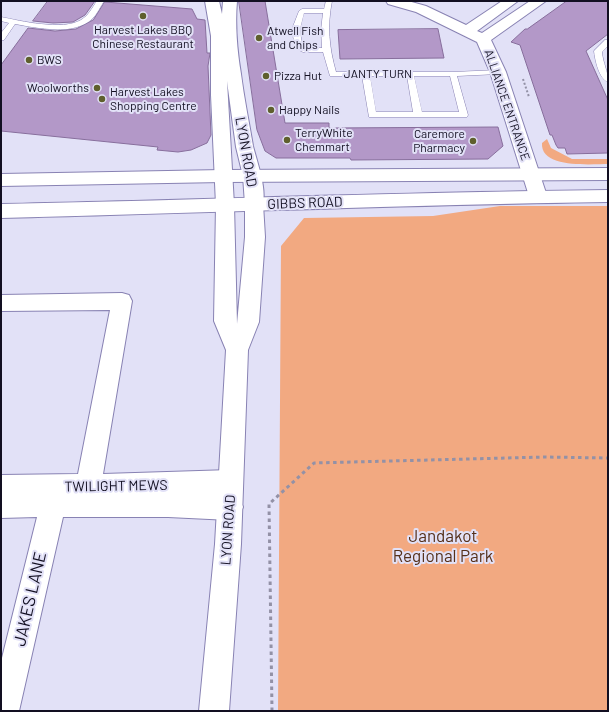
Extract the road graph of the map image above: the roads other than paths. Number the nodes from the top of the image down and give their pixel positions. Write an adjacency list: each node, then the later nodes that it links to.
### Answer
1 (101, 1): 10 (lane)
2 (212, 1): 24 (street, LYON ROAD)
3 (230, 1): 25 (street, LYON ROAD)
4 (329, 1): 8 (lane, JANTY TURN)
5 (393, 1): 11 (street, ALLIANCE ENTRANCE)
6 (511, 1): 11 (street)
7 (539, 1): 13 (street)
8 (327, 11): 15 (lane, JANTY TURN); 15 (lane)
9 (1, 18): 10 (lane)
10 (14, 21): 12 (lane)
11 (467, 31): 13 (street, ALLIANCE ENTRANCE)
12 (1, 38)
13 (483, 39): 16 (street, ALLIANCE ENTRANCE)
14 (608, 42): 20 (lane)
15 (326, 50): 19 (lane, JANTY TURN)
16 (498, 72): 18 (lane, JANTY TURN); 22 (street, ALLIANCE ENTRANCE)
17 (410, 74): 18 (lane, JANTY TURN); 19 (lane, JANTY TURN); 21 (lane)
18 (453, 74): 21 (lane)
19 (366, 75): 21 (lane)
20 (608, 80)
21 (418, 115)
22 (531, 174): 23 (street, GIBBS ROAD); 25 (street, GIBBS ROAD); 27 (street, ALLIANCE ENTRANCE)
23 (608, 174)
24 (223, 176): 25 (street, GIBBS ROAD); 26 (street, GIBBS ROAD); 30 (street, LYON ROAD)
25 (252, 176): 29 (street, LYON ROAD)
26 (1, 180)
27 (538, 196): 28 (street, GIBBS ROAD); 29 (street, GIBBS ROAD)
28 (608, 196)
29 (254, 204): 30 (street, GIBBS ROAD); 33 (street, LYON ROAD)
30 (225, 206): 31 (street, GIBBS ROAD); 33 (street, LYON ROAD)
31 (1, 211)
32 (1, 304): 34 (street)
33 (238, 350): 36 (street, LYON ROAD)
34 (88, 487): 36 (street, TWILIGHT MEWS); 37 (street, TWILIGHT MEWS)
35 (1, 488): 37 (street, TWILIGHT MEWS)
36 (231, 495): 37 (street, TWILIGHT MEWS); 40 (street, LYON ROAD)
37 (54, 496): 38 (street, TWILIGHT MEWS); 39 (street, JAKES LANE)
38 (1, 504)
39 (4, 711)
40 (214, 711)

